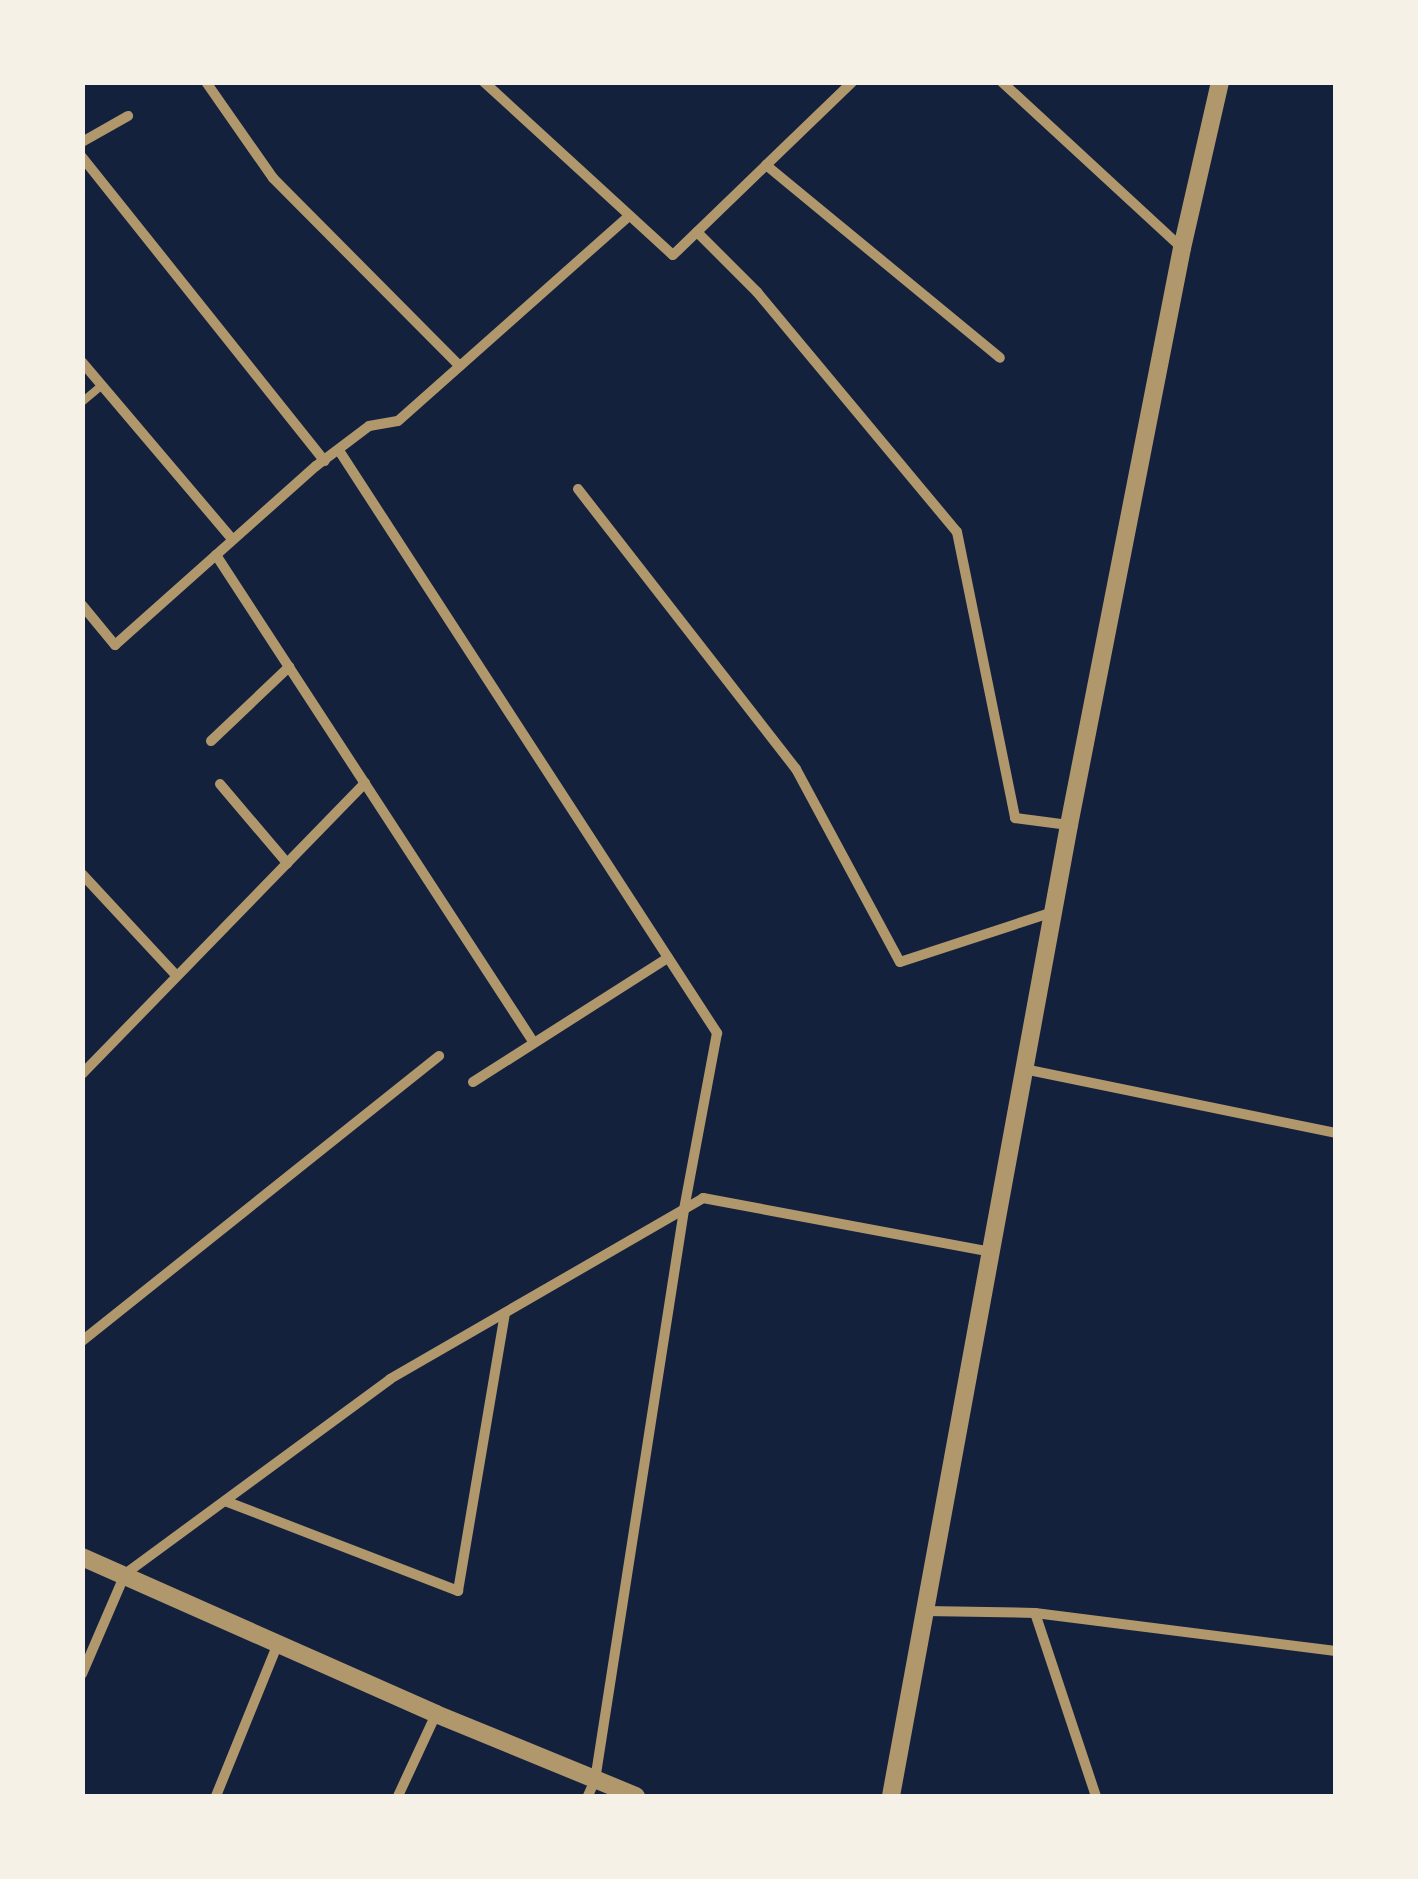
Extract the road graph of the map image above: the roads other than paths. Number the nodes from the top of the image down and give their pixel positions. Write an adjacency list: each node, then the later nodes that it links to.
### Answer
1 (206, 82): 15 (street)
2 (484, 82): 10 (street)
3 (852, 82): 9 (street)
4 (1002, 82): 12 (street)
5 (1220, 82): 12 (street)
6 (128, 116): 7 (street)
7 (82, 142)
8 (82, 157): 19 (street)
9 (766, 165): 11 (street); 13 (street)
10 (628, 217): 11 (street); 15 (street)
11 (697, 232): 28 (street)
12 (1182, 248): 28 (street)
13 (1000, 358)
14 (82, 362): 16 (street)
15 (460, 366): 18 (street)
16 (102, 385): 17 (lane); 21 (street)
17 (82, 402)
18 (340, 452): 19 (street); 32 (street)
19 (324, 462): 21 (street)
20 (578, 489): 31 (street)
21 (233, 540): 22 (street)
22 (216, 555): 23 (street); 24 (street)
23 (82, 605)
24 (289, 667): 25 (street); 26 (street)
25 (211, 741)
26 (365, 783): 29 (street); 34 (street)
27 (220, 784): 29 (street)
28 (1069, 825): 31 (street)
29 (287, 862): 33 (street)
30 (82, 874): 33 (street)
31 (1052, 912): 36 (street)
32 (668, 958): 34 (street); 40 (street)
33 (176, 975): 37 (street)
34 (534, 1043): 38 (street)
35 (439, 1056): 43 (street)
36 (1024, 1069): 39 (street); 41 (street)
37 (82, 1074)
38 (473, 1082)
39 (1336, 1133)
40 (684, 1210): 41 (street); 42 (street); 53 (street)
41 (992, 1252): 47 (street)
42 (504, 1313): 44 (street); 44 (street)
43 (82, 1341)
44 (225, 1501): 46 (street)
45 (82, 1557): 46 (street)
46 (125, 1574): 49 (street); 51 (street)
47 (925, 1611): 48 (street); 57 (street)
48 (1035, 1613): 50 (street); 58 (street)
49 (278, 1642): 52 (street); 54 (street)
50 (1336, 1650)
51 (82, 1674)
52 (436, 1714): 53 (street); 55 (street)
53 (591, 1788): 56 (street)
54 (216, 1796)
55 (398, 1796)
56 (636, 1796)
57 (892, 1796)
58 (1096, 1796)

